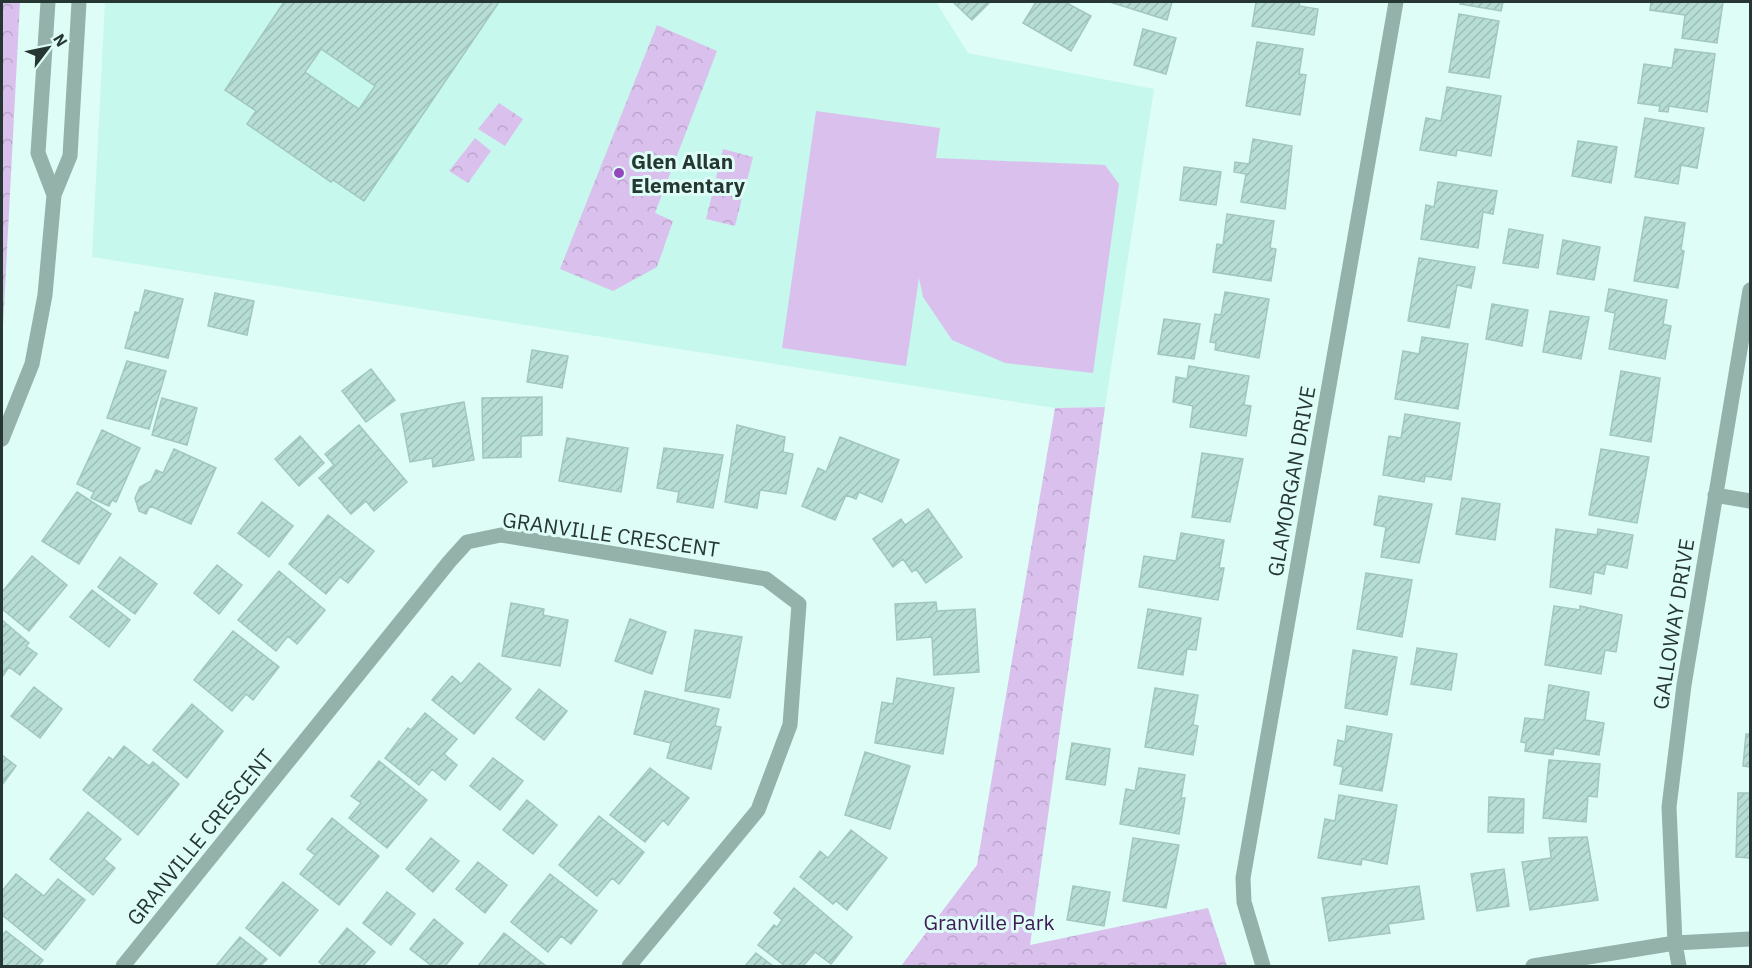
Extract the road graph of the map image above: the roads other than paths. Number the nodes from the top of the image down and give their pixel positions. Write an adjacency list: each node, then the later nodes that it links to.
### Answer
1 (48, 2): 4 (street)
2 (79, 2): 4 (street)
3 (1396, 2): 13 (street, GLAMORGAN DRIVE)
4 (54, 195): 6 (street)
5 (1750, 290): 7 (street, GALLOWAY DRIVE)
6 (2, 439)
7 (1715, 495): 8 (street); 10 (street, GALLOWAY DRIVE)
8 (1750, 501)
9 (1750, 939): 10 (street)
10 (1675, 943): 14 (street); 15 (street, GALLOWAY DRIVE)
11 (123, 966): 12 (street, GRANVILLE CRESCENT)
12 (628, 966)
13 (1263, 966)
14 (1533, 966)
15 (1679, 966)

